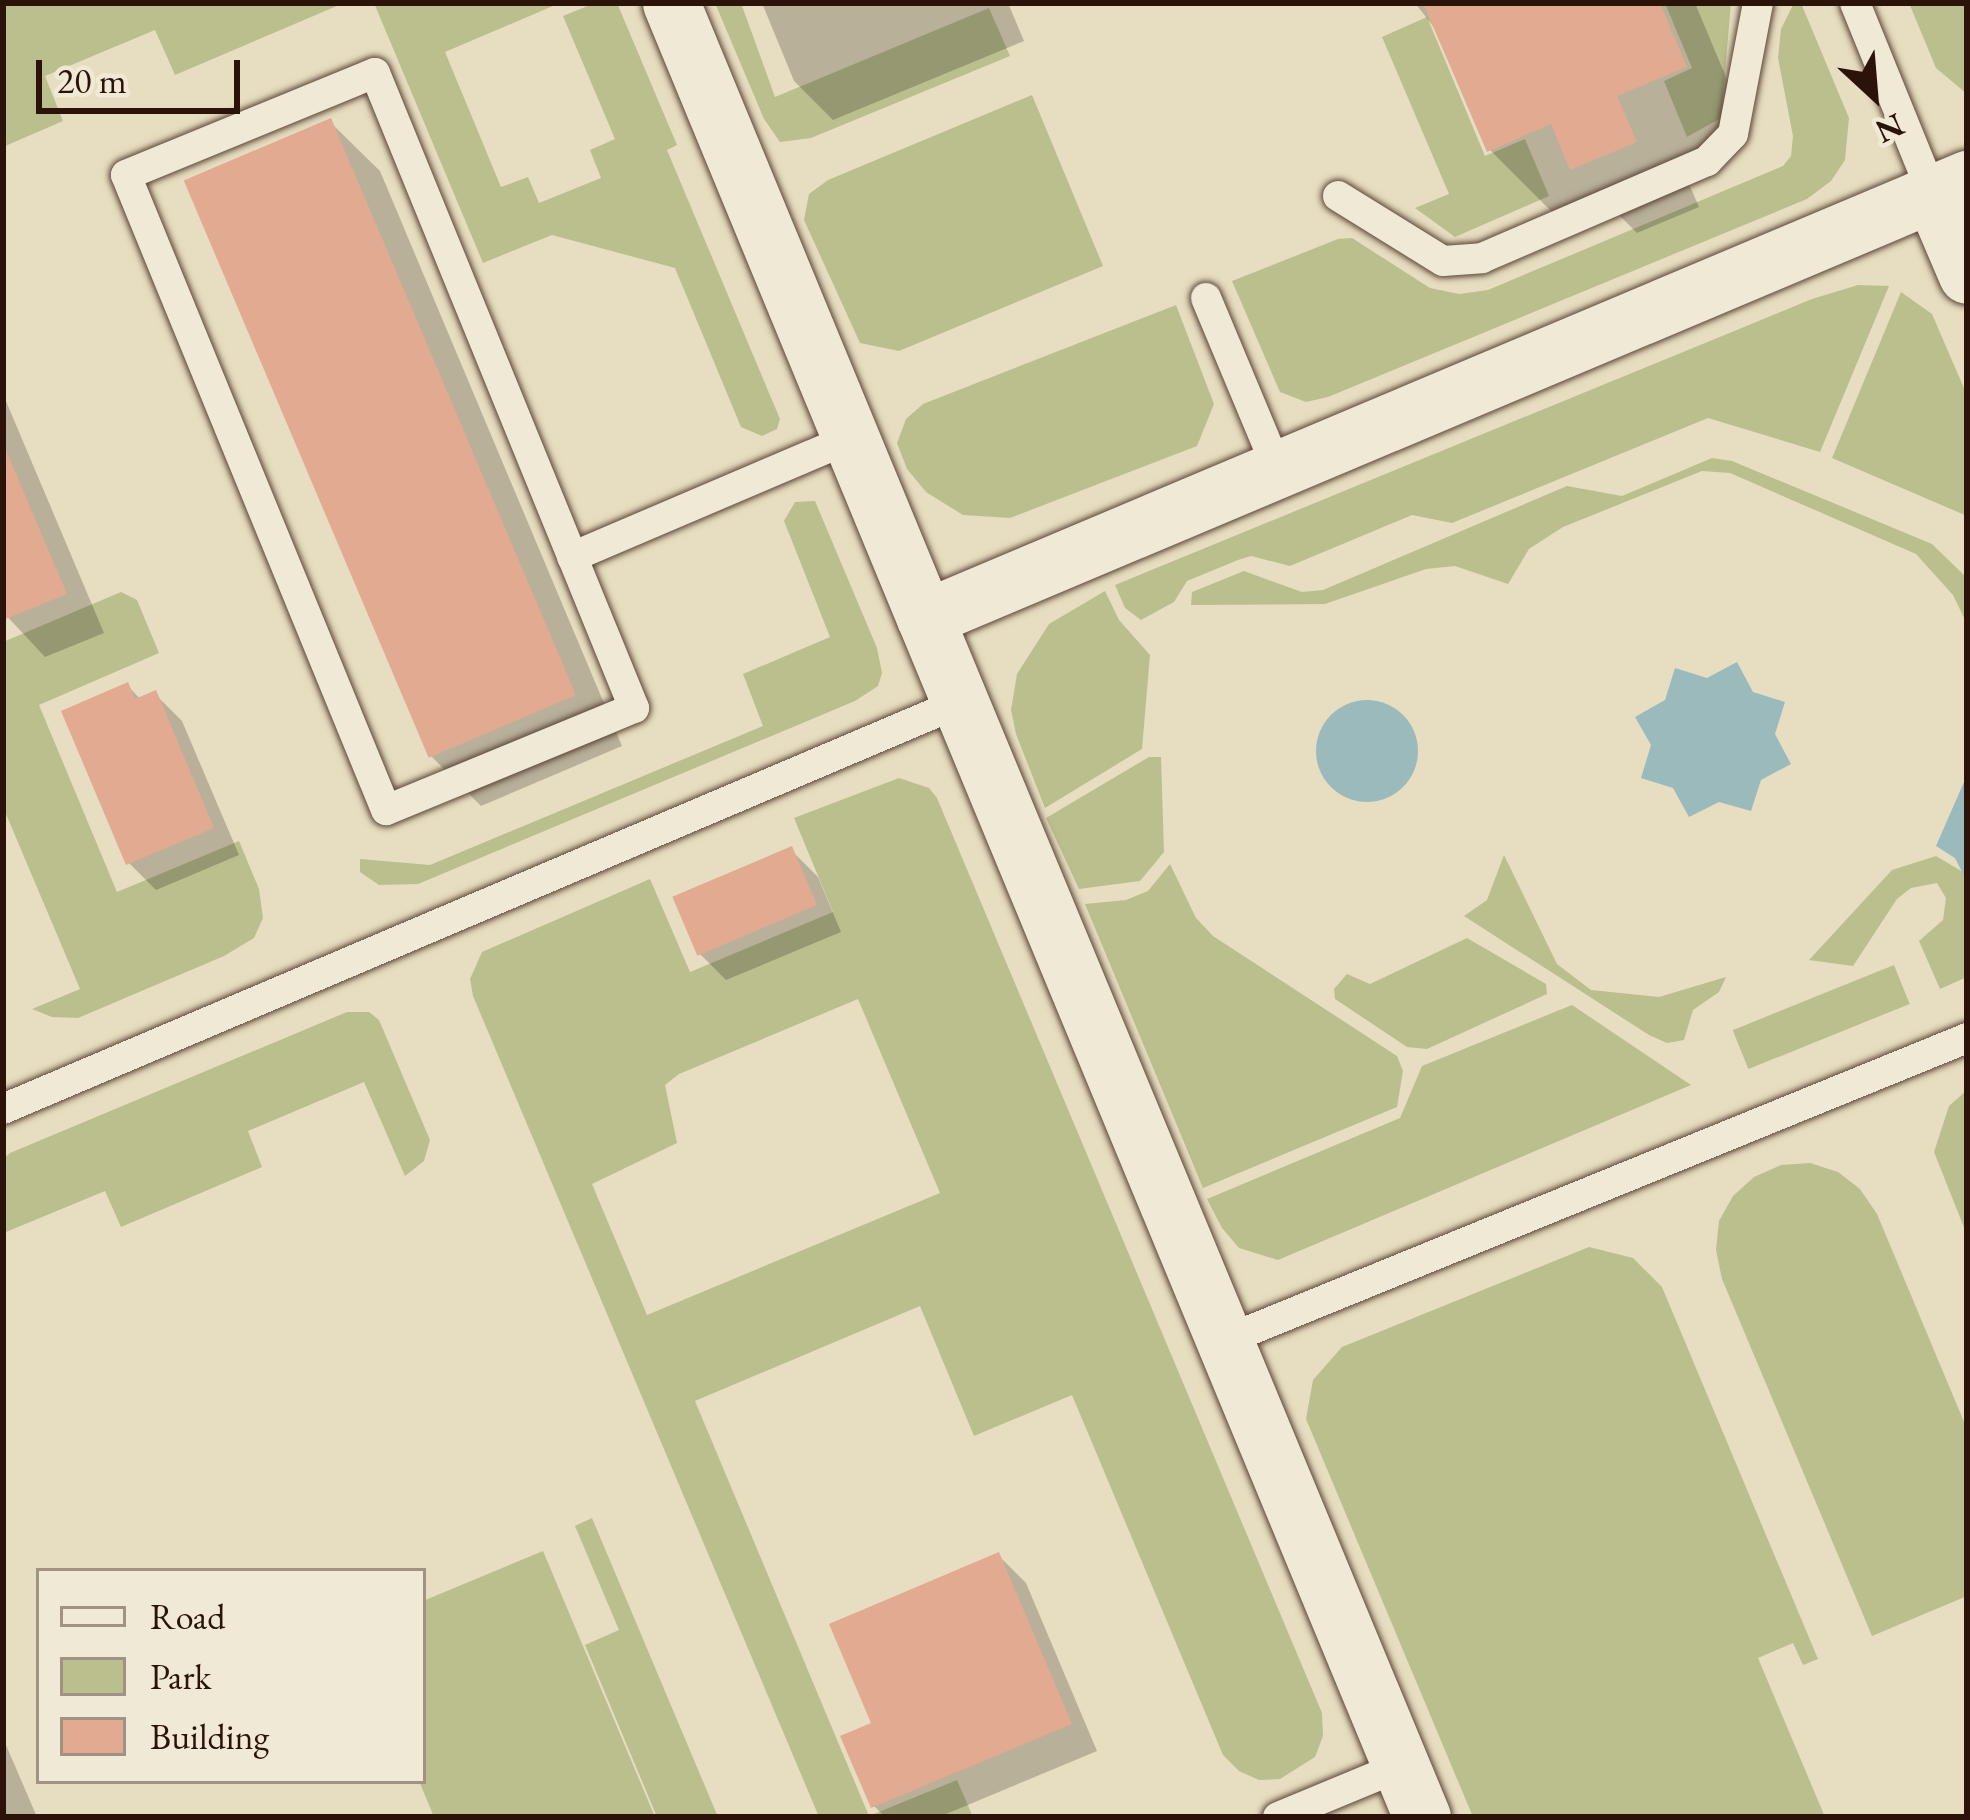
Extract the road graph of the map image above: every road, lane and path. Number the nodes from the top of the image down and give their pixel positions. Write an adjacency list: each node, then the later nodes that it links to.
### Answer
1 (671, 3): 8 (street)
2 (1758, 3): 5 (lane)
3 (1855, 3): 4 (lane)
4 (1950, 186): 6 (street); 9 (street)
5 (1338, 196)
6 (1967, 275)
7 (1206, 298): 9 (lane)
8 (853, 437): 10 (lane); 11 (street)
9 (1278, 470): 11 (street)
10 (572, 557): 10 (lane)
11 (925, 618): 12 (street)
12 (961, 703): 14 (lane); 15 (street)
13 (1967, 1038): 15 (lane)
14 (3, 1109)
15 (1226, 1340): 16 (street)
16 (1411, 1792): 17 (lane)
17 (1278, 1817)

